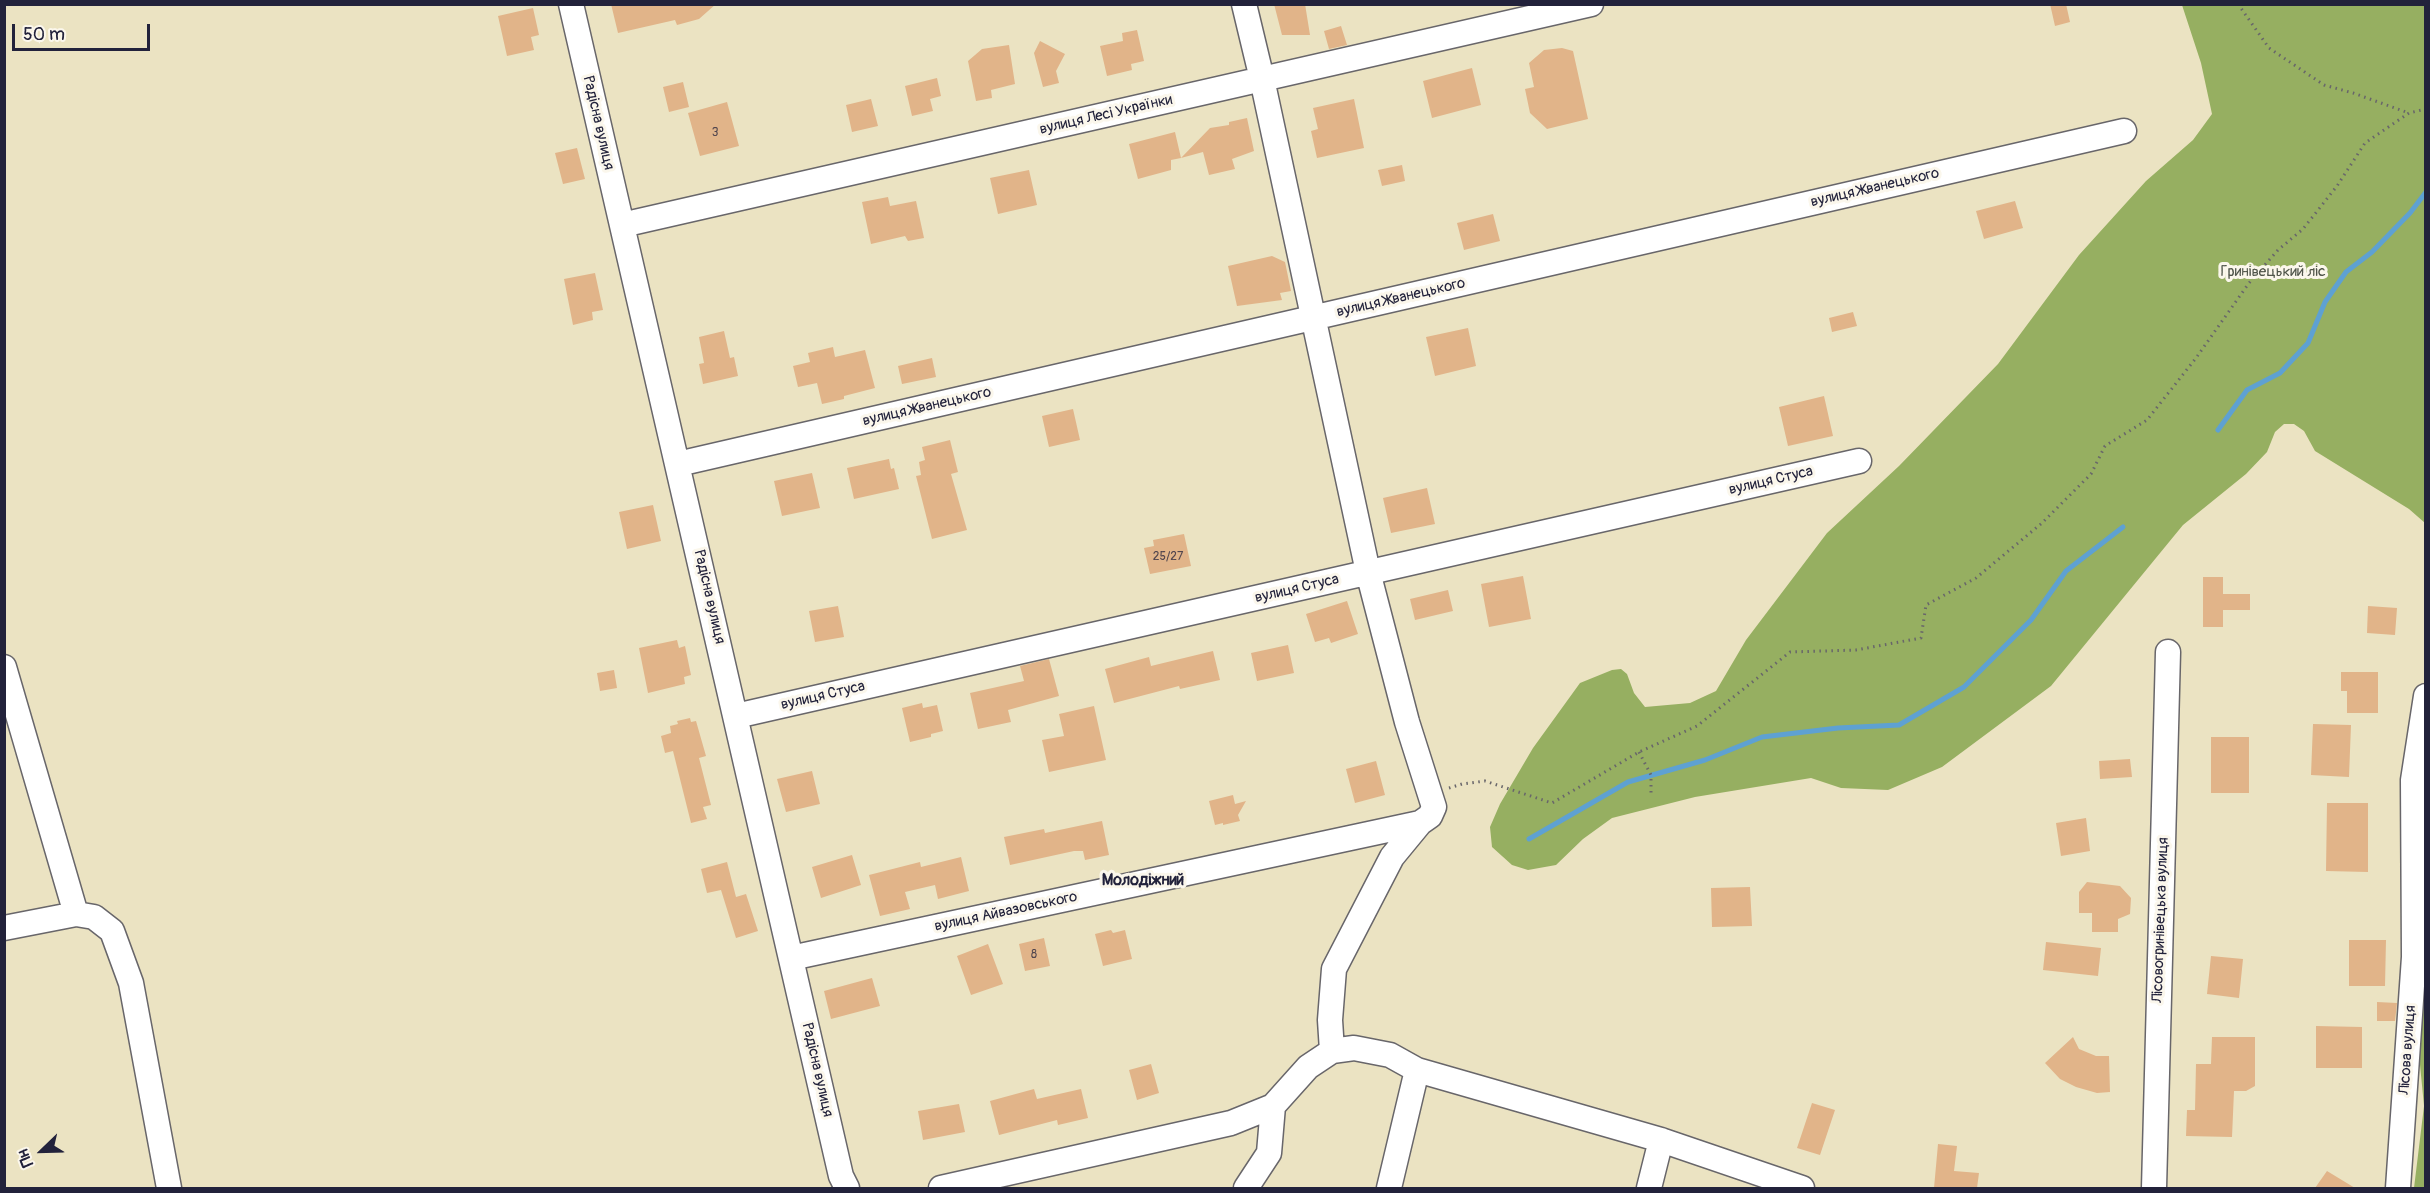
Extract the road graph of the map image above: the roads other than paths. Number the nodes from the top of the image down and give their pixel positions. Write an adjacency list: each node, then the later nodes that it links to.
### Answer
1 (571, 4): 6 (street, Радісна вулиця)
2 (1244, 4): 4 (street)
3 (1591, 4): 4 (street, вулиця Лесі Українки)
4 (1262, 80): 6 (street, вулиця Лесі Українки); 7 (street)
5 (2124, 131): 7 (street, вулиця Жванецького)
6 (622, 225): 9 (street, Радісна вулиця)
7 (1313, 318): 9 (street, вулиця Жванецького); 10 (street)
8 (1858, 461): 10 (street, вулиця Стуса)
9 (678, 464): 14 (street, Радісна вулиця)
10 (1368, 573): 14 (street, вулиця Стуса); 15 (street)
11 (2168, 652): 30 (street, Лісовогринівецька вулиця)
12 (4, 668): 16 (street)
13 (2426, 696): 31 (street, Лісова вулиця)
14 (736, 716): 18 (street, Радісна вулиця)
15 (1427, 811): 18 (street, вулиця Айвазовського); 19 (street)
16 (76, 914): 17 (street); 23 (street)
17 (4, 928)
18 (791, 958): 24 (street, Радісна вулиця)
19 (1332, 1051): 20 (street); 21 (street)
20 (1417, 1070): 22 (street); 27 (street)
21 (1273, 1106): 25 (street); 26 (street)
22 (1661, 1140): 28 (street); 29 (street)
23 (170, 1188)
24 (847, 1188)
25 (941, 1188)
26 (1246, 1188)
27 (1389, 1188)
28 (1649, 1188)
29 (1802, 1188)
30 (2154, 1188)
31 (2398, 1188)

